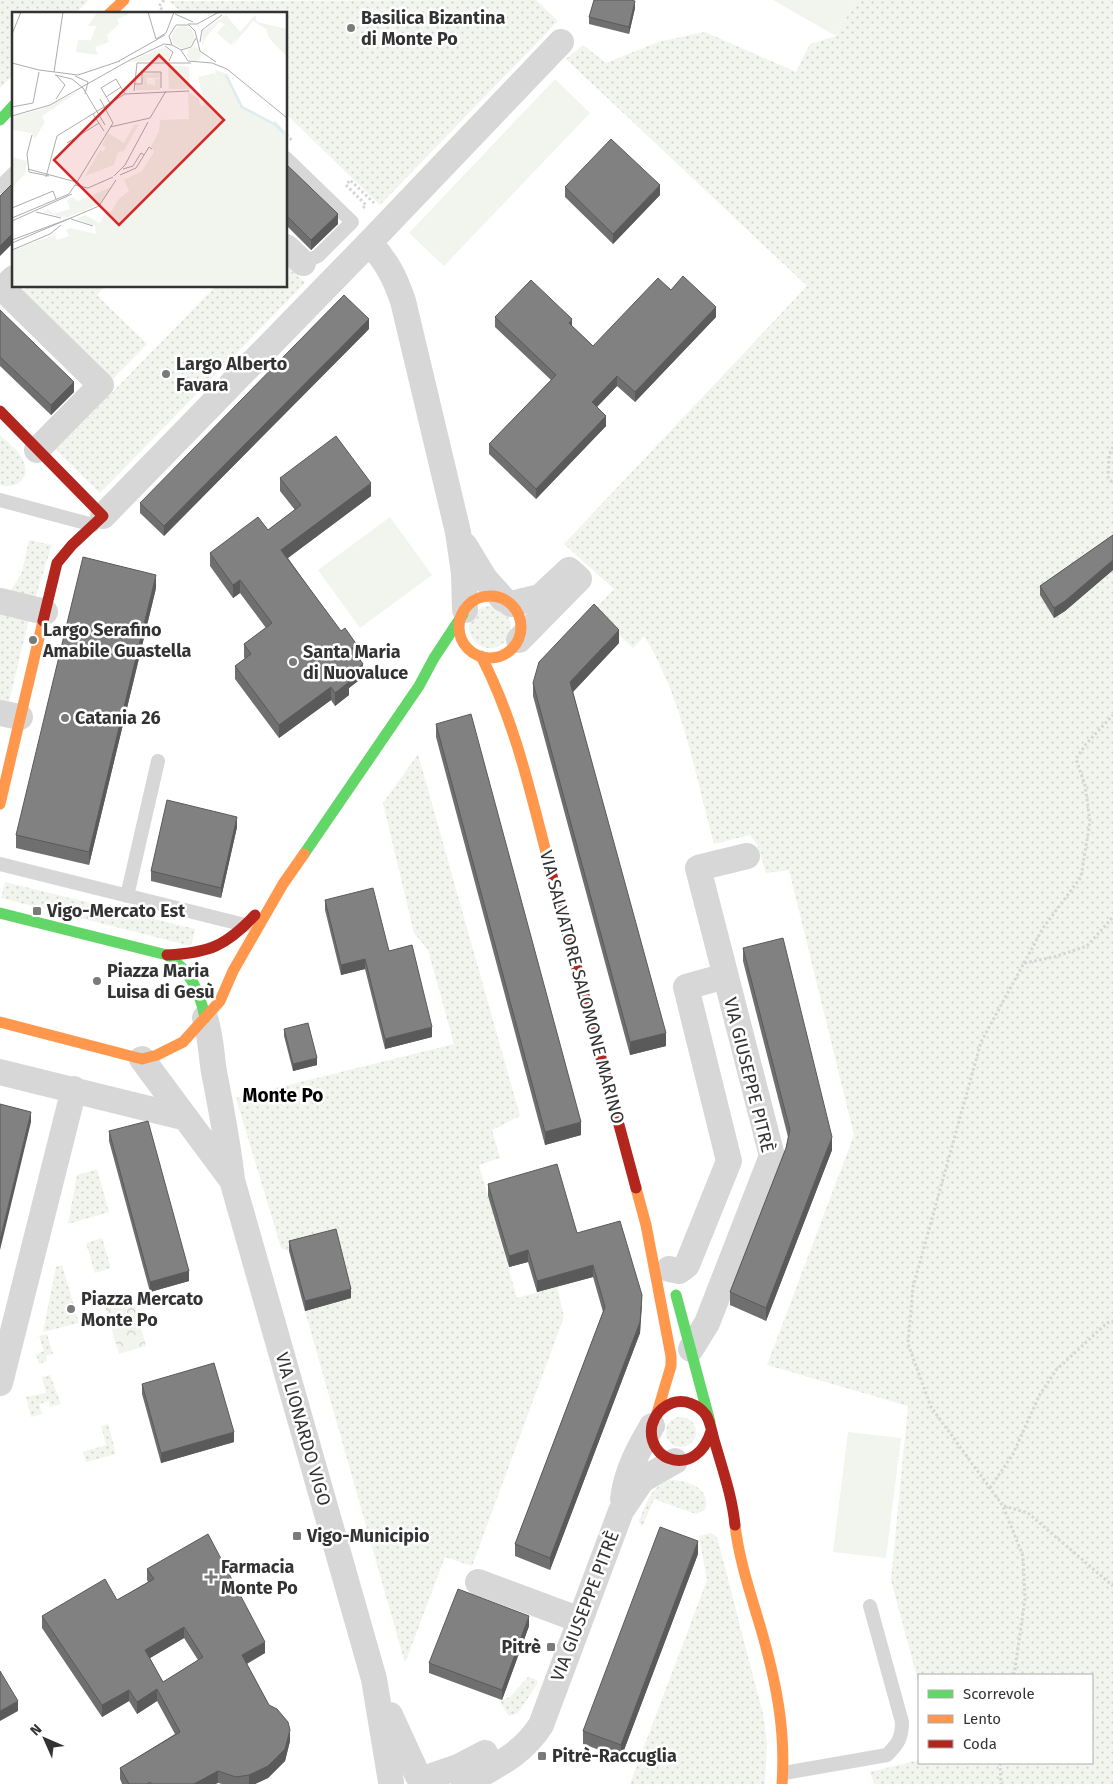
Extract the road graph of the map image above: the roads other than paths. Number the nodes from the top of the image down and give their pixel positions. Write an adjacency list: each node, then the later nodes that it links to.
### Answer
1 (124, 0): 2 (street)
2 (111, 12)
3 (561, 42): 9 (street)
4 (12, 107): 5 (street)
5 (0, 120)
6 (288, 160): 10 (lane)
7 (12, 175): 8 (lane)
8 (0, 187)
9 (369, 243): 15 (street); 16 (street)
10 (295, 255)
11 (12, 280): 13 (street)
12 (0, 411): 13 (street)
13 (37, 450): 15 (street)
14 (0, 500): 15 (lane)
15 (98, 520): 19 (street)
16 (458, 532): 18 (street); 20 (street)
17 (0, 601): 19 (street)
18 (507, 602): 20 (street); 21 (street); 21 (street)
19 (44, 612): 27 (street)
20 (464, 612): 23 (street); 25 (street)
21 (515, 650): 23 (street)
22 (462, 655): 23 (street)
23 (478, 655): 28 (street)
24 (446, 661): 25 (street)
25 (419, 686): 33 (street)
26 (509, 690): 28 (street)
27 (10, 715): 30 (street)
28 (518, 749): 52 (street, VIA SALVATORE SALOMONE MARINO)
29 (158, 761): 34 (lane)
30 (0, 804)
31 (747, 856): 38 (street, VIA GIUSEPPE PITRÈ)
32 (0, 864): 34 (lane)
33 (283, 884): 36 (street); 39 (street)
34 (127, 896): 36 (lane)
35 (0, 913): 37 (street)
36 (245, 925): 37 (street)
37 (167, 955): 39 (street)
38 (725, 976): 40 (street, VIA GIUSEPPE PITRÈ); 42 (street)
39 (205, 1018): 43 (street); 49 (street)
40 (736, 1020): 42 (street); 47 (street, VIA GIUSEPPE PITRÈ)
41 (0, 1022): 43 (street)
42 (697, 1030): 48 (street)
43 (142, 1059): 46 (street)
44 (0, 1072): 45 (street)
45 (74, 1089): 46 (street); 55 (street)
46 (186, 1118): 49 (street)
47 (772, 1156): 48 (street); 51 (street, VIA GIUSEPPE PITRÈ)
48 (729, 1161): 50 (street)
49 (232, 1180): 65 (street, VIA LIONARDO VIGO)
50 (710, 1210): 51 (street); 53 (street)
51 (745, 1224): 54 (street, VIA GIUSEPPE PITRÈ)
52 (646, 1225): 53 (street); 56 (street)
53 (671, 1278): 54 (street)
54 (691, 1349): 57 (street)
55 (0, 1383)
56 (654, 1419): 57 (street); 58 (street); 60 (street)
57 (710, 1427): 58 (street); 61 (street)
58 (684, 1464): 60 (street)
59 (718, 1496): 61 (street)
60 (621, 1511): 64 (street, VIA GIUSEPPE PITRÈ)
61 (737, 1540): 67 (street)
62 (478, 1582): 64 (street)
63 (870, 1606): 67 (lane)
64 (580, 1620): 66 (street, VIA GIUSEPPE PITRÈ)
65 (374, 1679): 68 (street); 69 (street)
66 (550, 1701): 68 (street); 70 (street, VIA GIUSEPPE PITRÈ)
67 (783, 1778)
68 (423, 1780): 69 (street)
69 (390, 1783)
70 (464, 1784)

